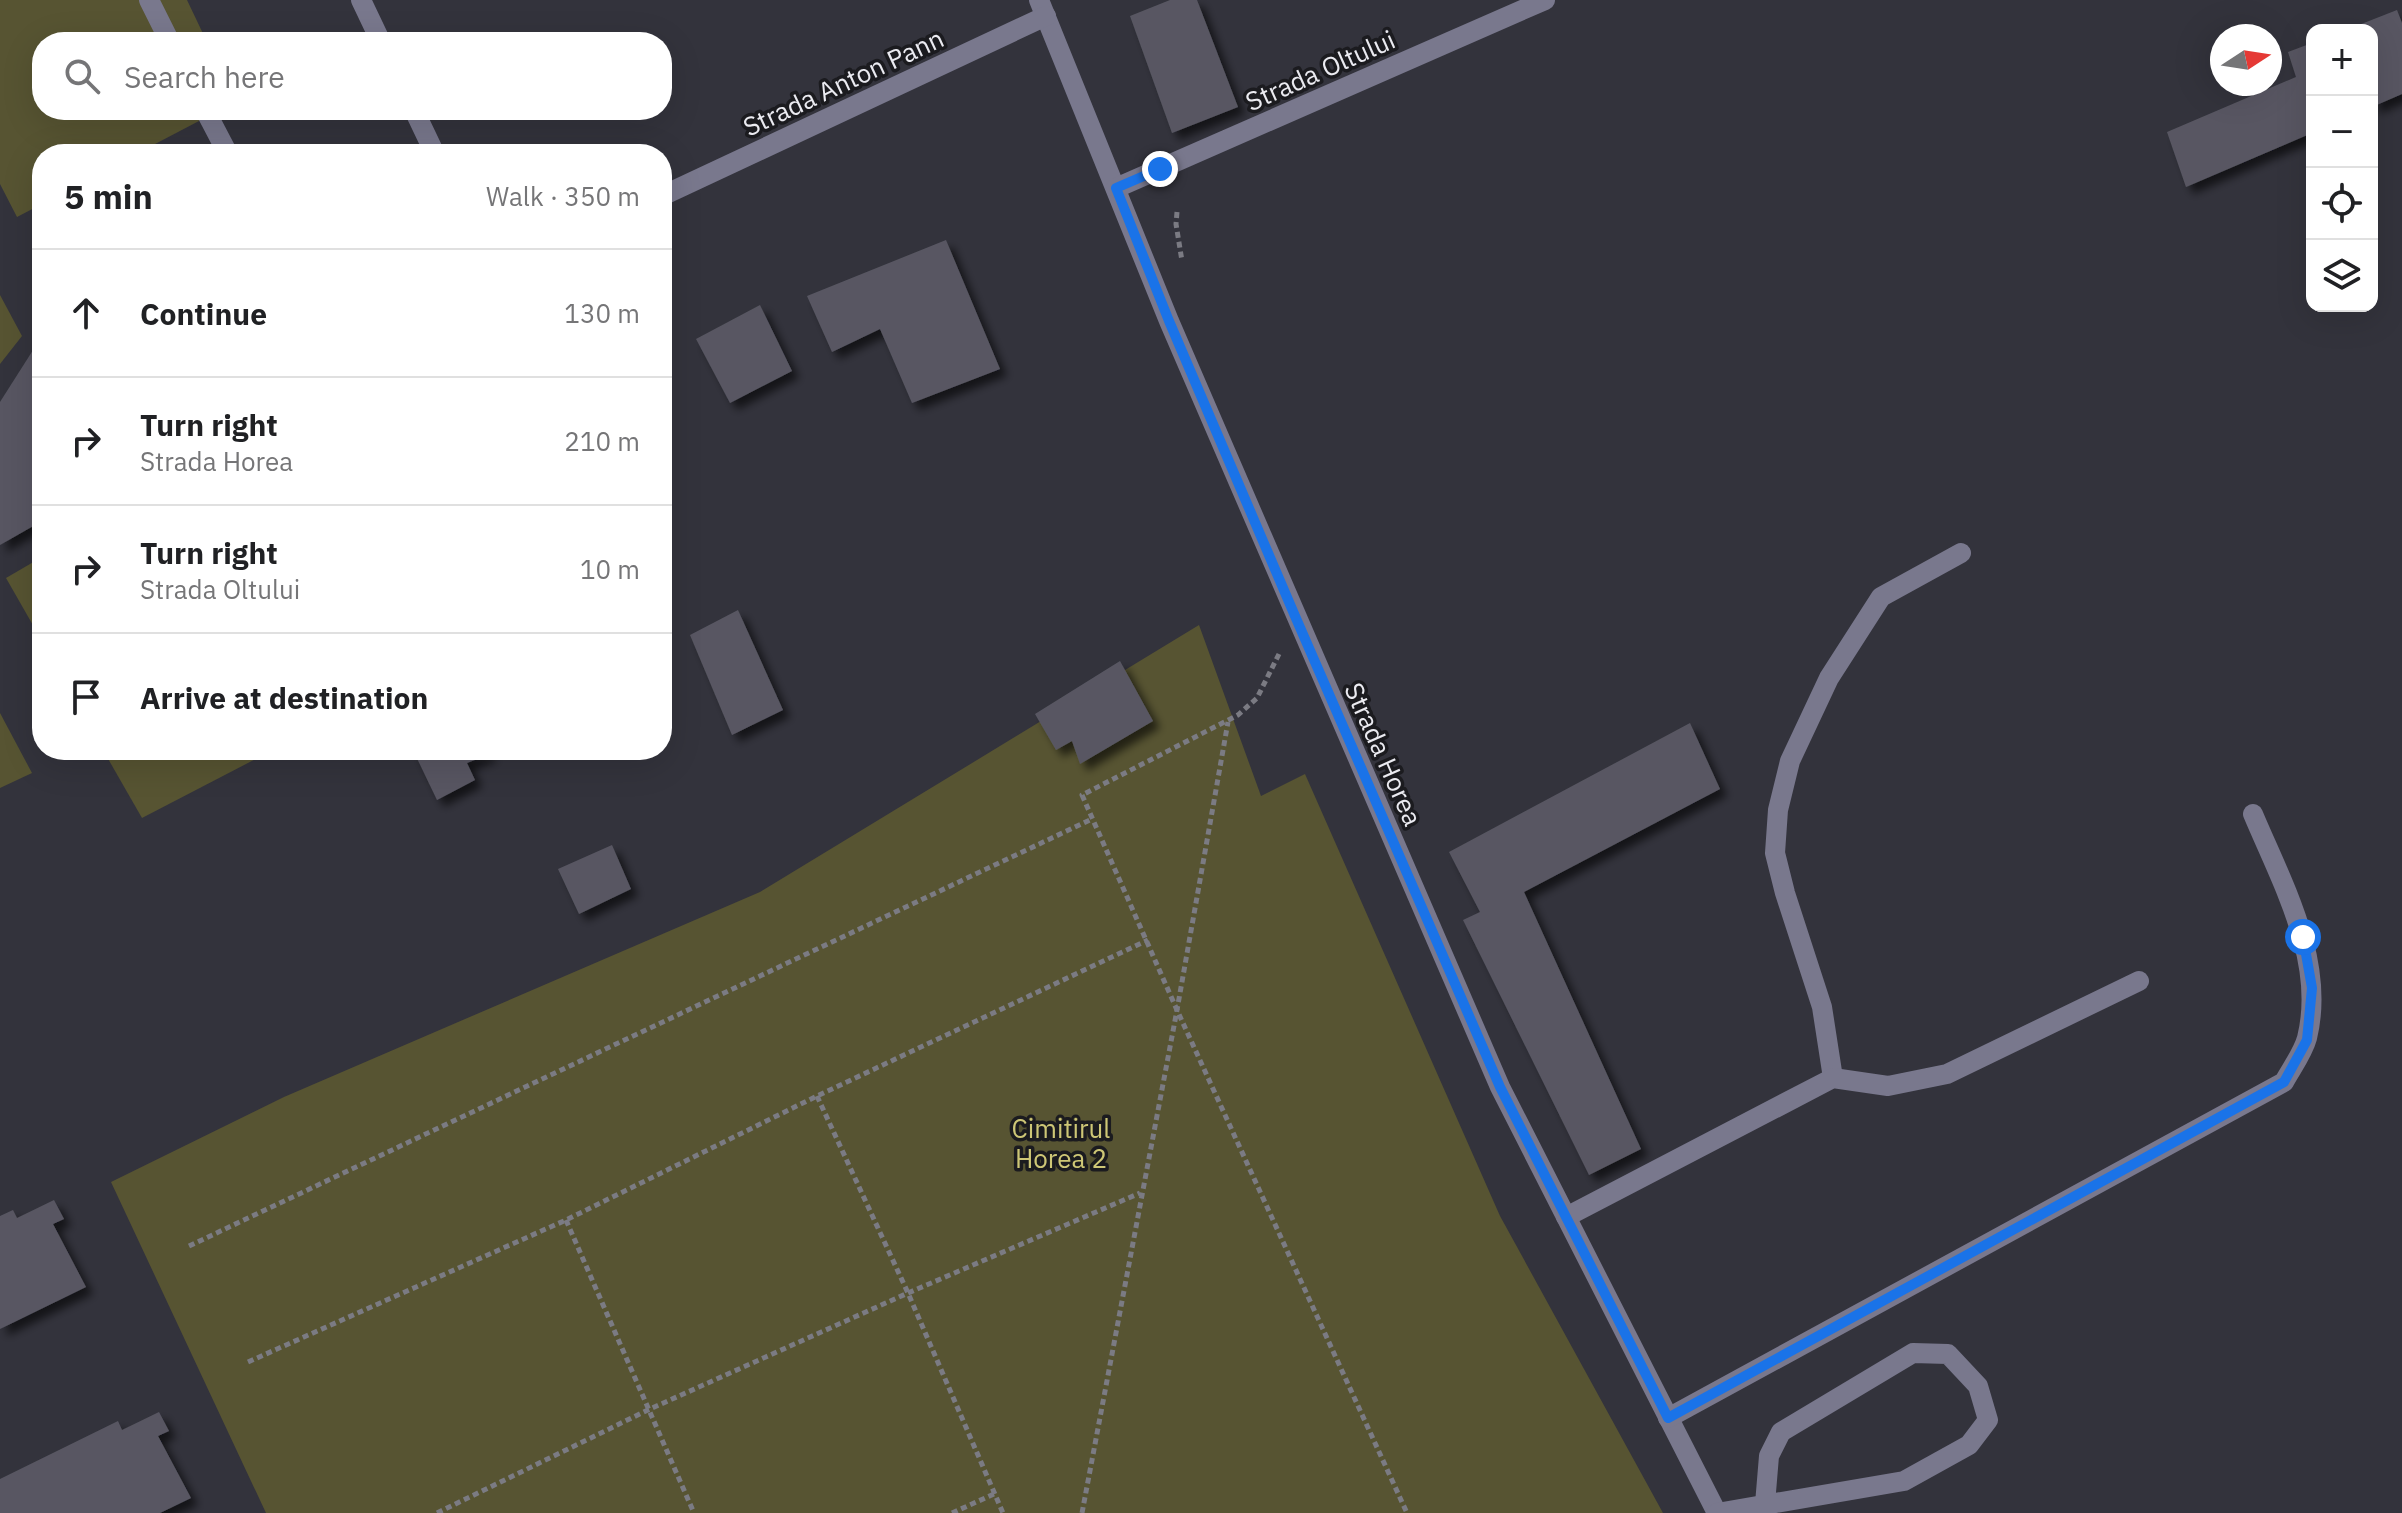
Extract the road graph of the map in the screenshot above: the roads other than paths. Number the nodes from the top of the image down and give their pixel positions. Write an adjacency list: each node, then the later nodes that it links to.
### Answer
1 (149, 0): 5 (street)
2 (361, 0): 6 (street)
3 (1545, 0): 11 (street, Strada Oltului)
4 (1043, 8): 11 (street, Strada Horea); 12 (street, Strada Anton Pann)
5 (165, 32)
6 (376, 32)
7 (210, 120): 9 (street)
8 (419, 120): 10 (street)
9 (223, 144)
10 (430, 144)
11 (1116, 188): 17 (street, Strada Horea)
12 (672, 191)
13 (1961, 553): 16 (street)
14 (2253, 814): 18 (street)
15 (2139, 981): 16 (street)
16 (1833, 1078): 17 (street)
17 (1566, 1217): 18 (street, Strada Horea)
18 (1668, 1418): 20 (street, Strada Horea)
19 (1765, 1504): 19 (street); 20 (street)
20 (1717, 1513)

